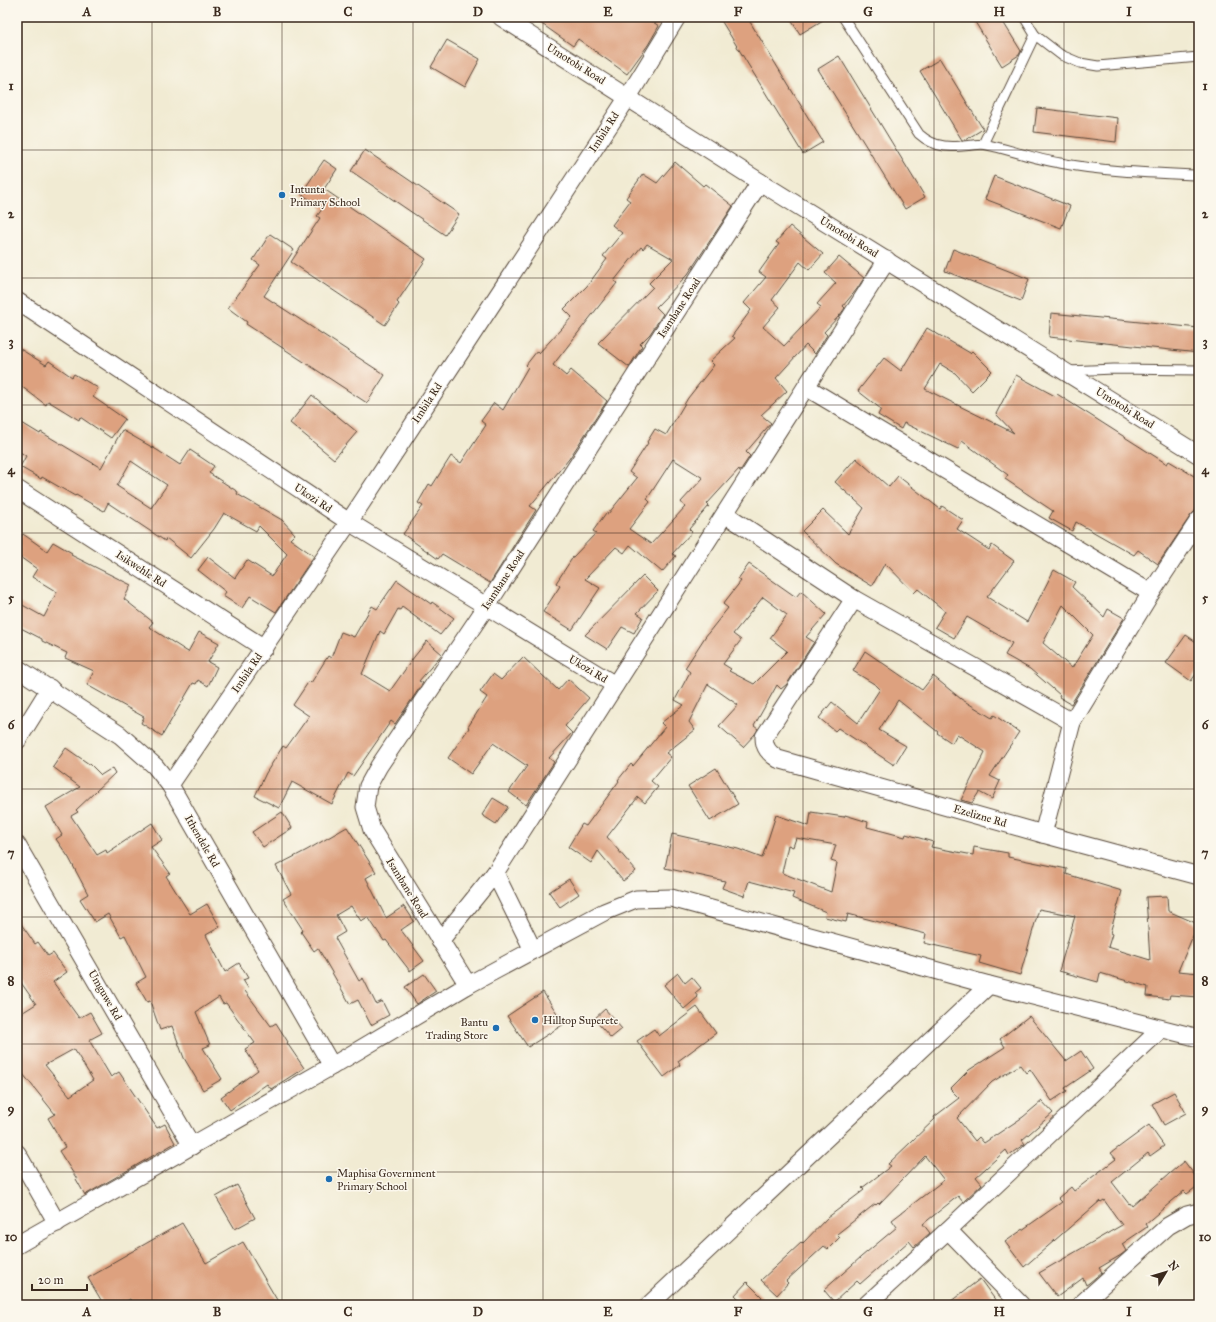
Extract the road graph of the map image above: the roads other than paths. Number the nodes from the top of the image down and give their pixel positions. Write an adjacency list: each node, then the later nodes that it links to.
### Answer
1 (501, 17): 7 (street, Umotobi Road)
2 (678, 17): 7 (street, Imbila Rd)
3 (843, 17): 8 (lane)
4 (1024, 17): 5 (lane)
5 (1035, 35): 6 (lane); 8 (lane)
6 (1199, 57)
7 (628, 97): 10 (street, Umotobi Road); 20 (street, Imbila Rd)
8 (983, 144): 9 (lane)
9 (1199, 174)
10 (760, 182): 11 (street, Umotobi Road); 23 (street, Isambane Road)
11 (887, 260): 14 (street, Umotobi Road); 15 (street)
12 (17, 301): 20 (street, Ukozi Rd)
13 (1199, 370): 14 (lane)
14 (1066, 372): 16 (street, Umotobi Road)
15 (806, 386): 18 (street); 21 (street)
16 (1199, 455)
17 (17, 489): 24 (street, Isikwehle Rd)
18 (725, 514): 22 (street); 26 (street)
19 (1199, 520): 21 (street)
20 (349, 522): 23 (street, Ukozi Rd); 24 (street, Imbila Rd)
21 (1151, 593): 28 (street)
22 (854, 599): 28 (street); 31 (street, Ezelizne Rd)
23 (486, 607): 26 (street, Ukozi Rd); 35 (street, Isambane Road)
24 (264, 648): 30 (street, Imbila Rd)
25 (17, 668): 27 (street, Ithendele Rd)
26 (615, 685): 33 (street)
27 (50, 688): 29 (street); 30 (street, Ithendele Rd)
28 (1072, 722): 31 (street)
29 (17, 741)
30 (170, 785): 41 (street, Ithendele Rd)
31 (1043, 834): 34 (street, Ezelizne Rd)
32 (17, 844): 42 (street, Umguwe Rd)
33 (495, 873): 35 (street); 36 (street)
34 (1199, 876)
35 (440, 941): 37 (street, Isambane Road)
36 (534, 950): 37 (street); 38 (street)
37 (468, 985): 41 (street)
38 (989, 985): 39 (street); 48 (street)
39 (1161, 1029): 40 (street); 46 (street)
40 (1199, 1038)
41 (332, 1066): 42 (street)
42 (192, 1146): 45 (street)
43 (17, 1153): 45 (street)
44 (1199, 1212): 51 (street)
45 (57, 1223): 47 (street)
46 (948, 1230): 49 (street); 50 (street)
47 (17, 1246)
48 (649, 1305)
49 (866, 1305)
50 (1021, 1305)
51 (1080, 1305)

